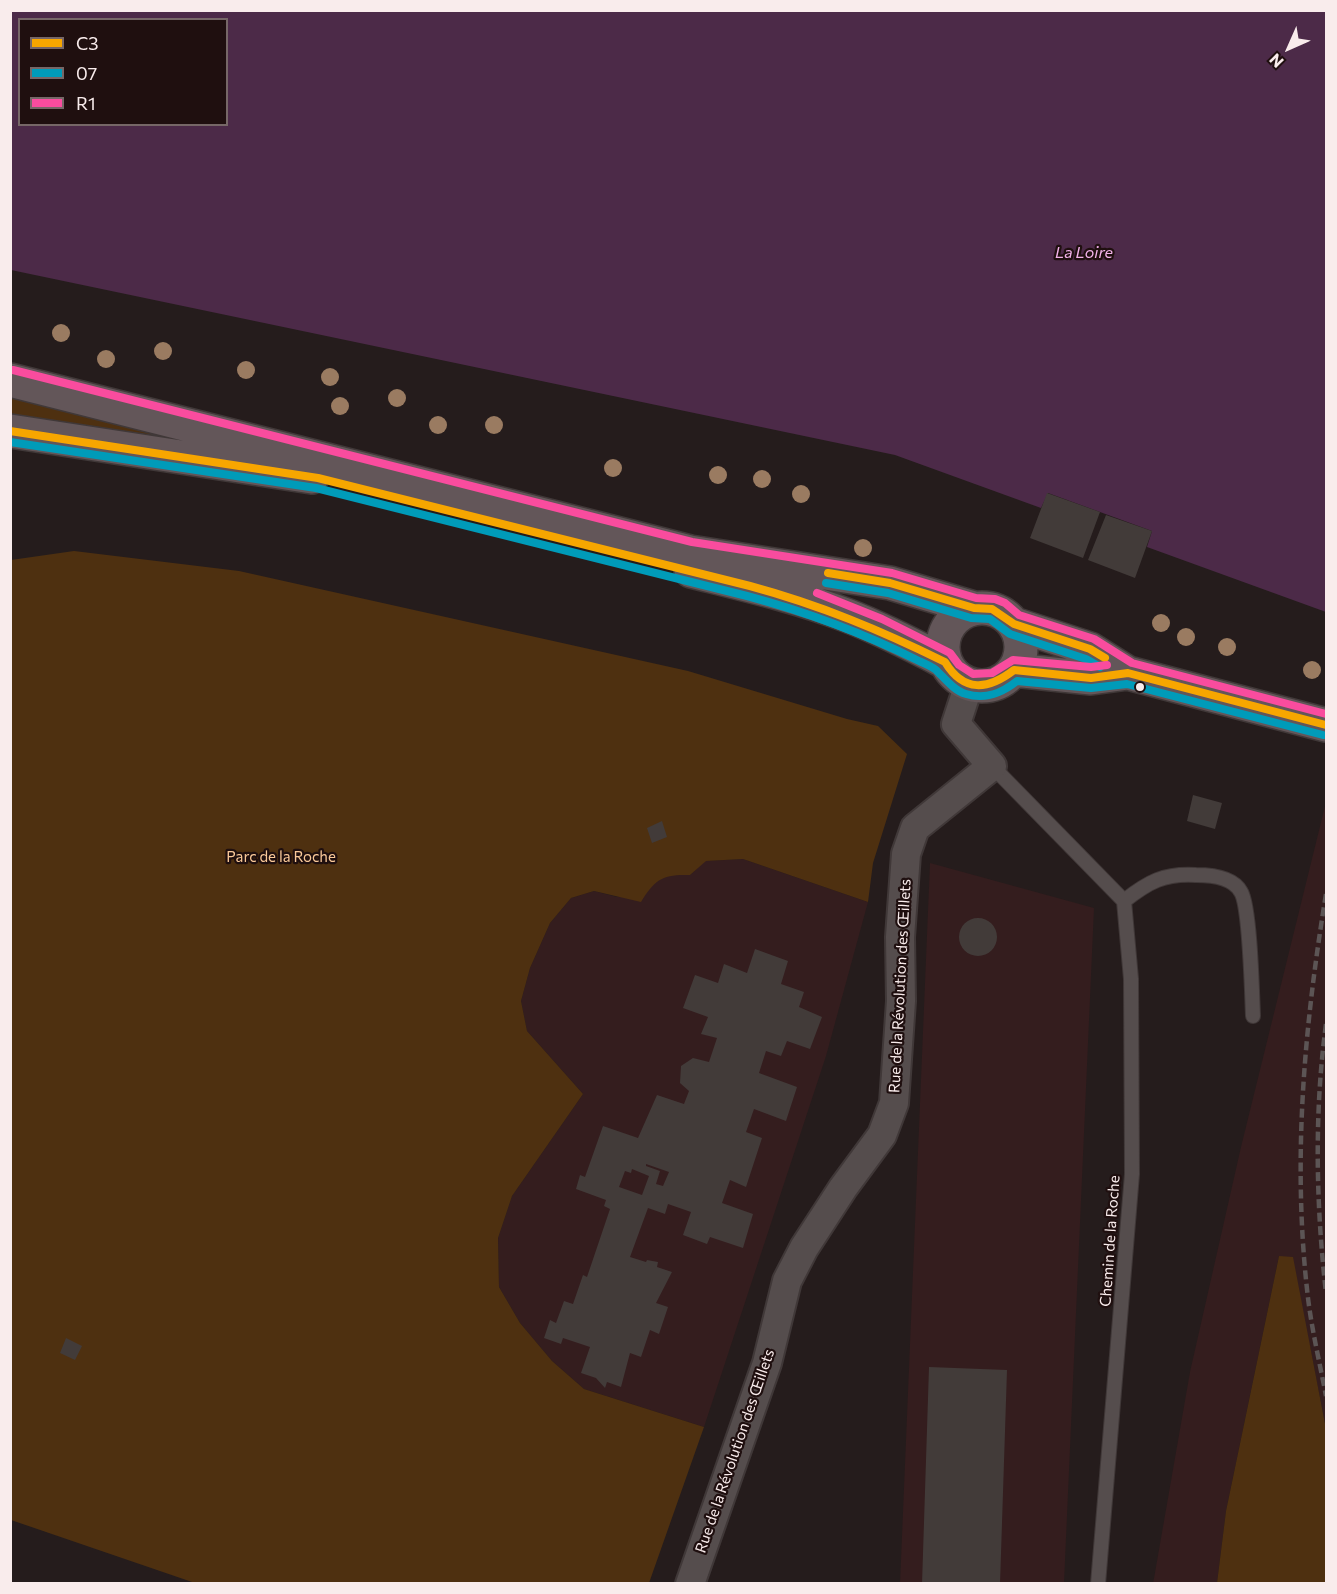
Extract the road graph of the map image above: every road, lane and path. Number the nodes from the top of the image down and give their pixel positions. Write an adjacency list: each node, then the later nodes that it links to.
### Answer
1 (10, 380): 3 (main road)
2 (10, 430): 5 (main road)
3 (974, 608): 4 (main road); 5 (main road)
4 (1014, 624): 6 (main road); 7 (main road)
5 (945, 662): 8 (main road)
6 (1014, 670): 7 (main road); 8 (main road)
7 (1128, 673): 9 (main road)
8 (969, 684): 10 (street)
9 (1326, 725)
10 (992, 766): 11 (lane); 13 (street, Rue de la Révolution des Œillets)
11 (1124, 901): 12 (lane); 14 (lane, Chemin de la Roche)
12 (1253, 1016)
13 (690, 1584)
14 (1098, 1584)

